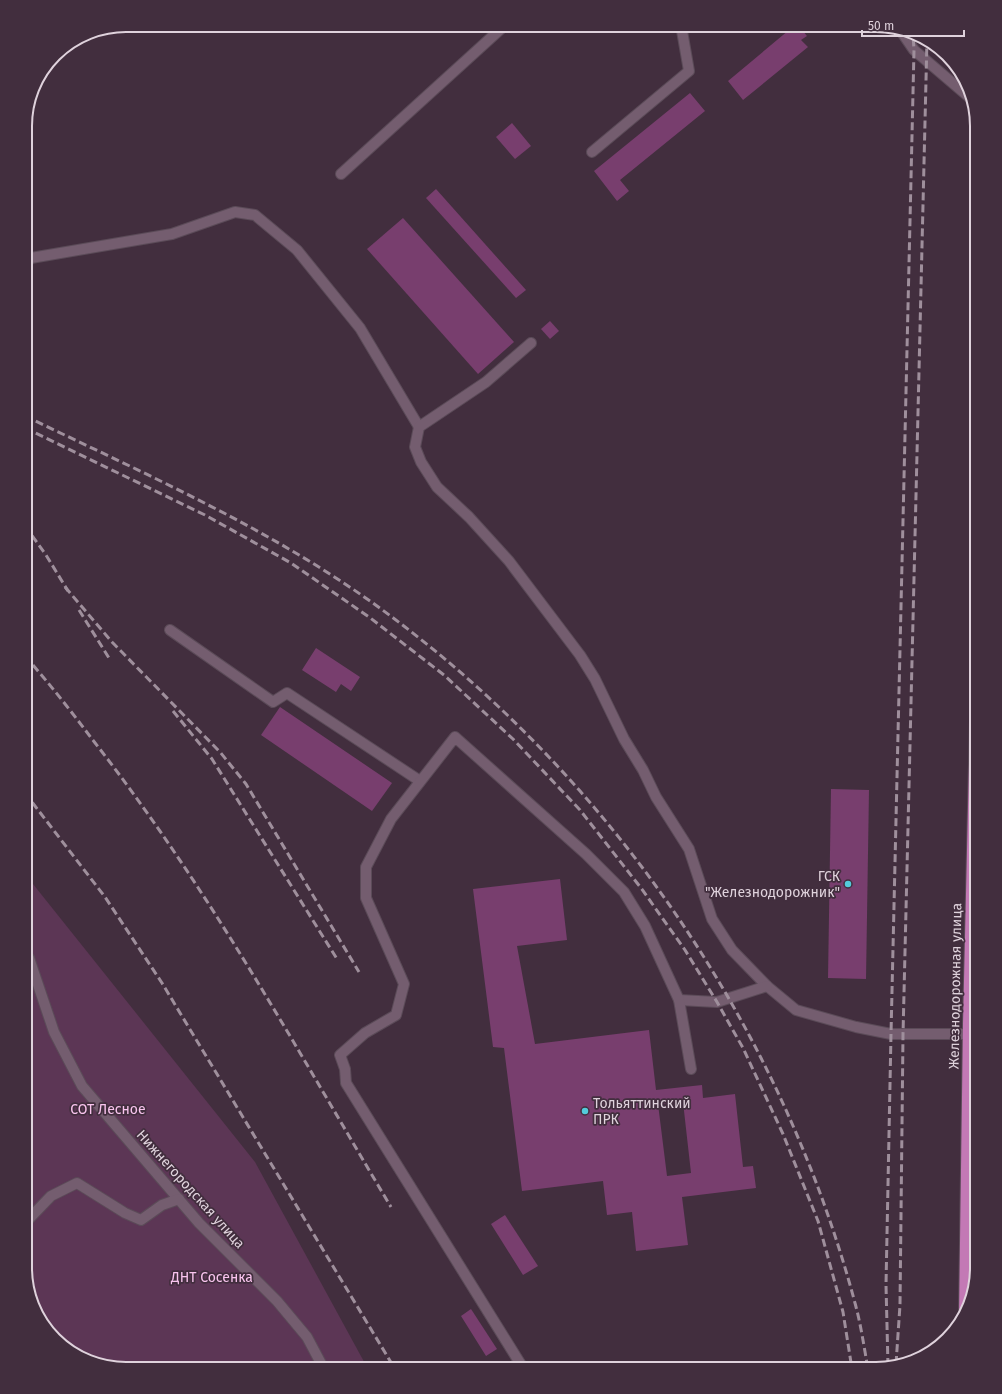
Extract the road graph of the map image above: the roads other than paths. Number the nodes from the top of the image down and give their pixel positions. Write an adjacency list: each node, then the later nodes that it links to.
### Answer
1 (497, 32): 6 (street)
2 (682, 32): 5 (street)
3 (905, 37): 4 (street)
4 (964, 93)
5 (592, 152)
6 (341, 174)
7 (32, 258): 9 (street)
8 (531, 343): 9 (street)
9 (419, 427): 13 (street)
10 (170, 630): 11 (street)
11 (420, 781): 14 (street); 22 (street)
12 (32, 967): 18 (street, Нижнегородская улица)
13 (767, 986): 14 (street); 15 (street)
14 (679, 1000): 16 (street)
15 (970, 1028)
16 (691, 1069)
17 (970, 1069): 20 (main road, Железнодорожная улица)
18 (179, 1199): 19 (street); 21 (street, Нижнегородская улица)
19 (32, 1216)
20 (964, 1300)
21 (320, 1362)
22 (519, 1362)

